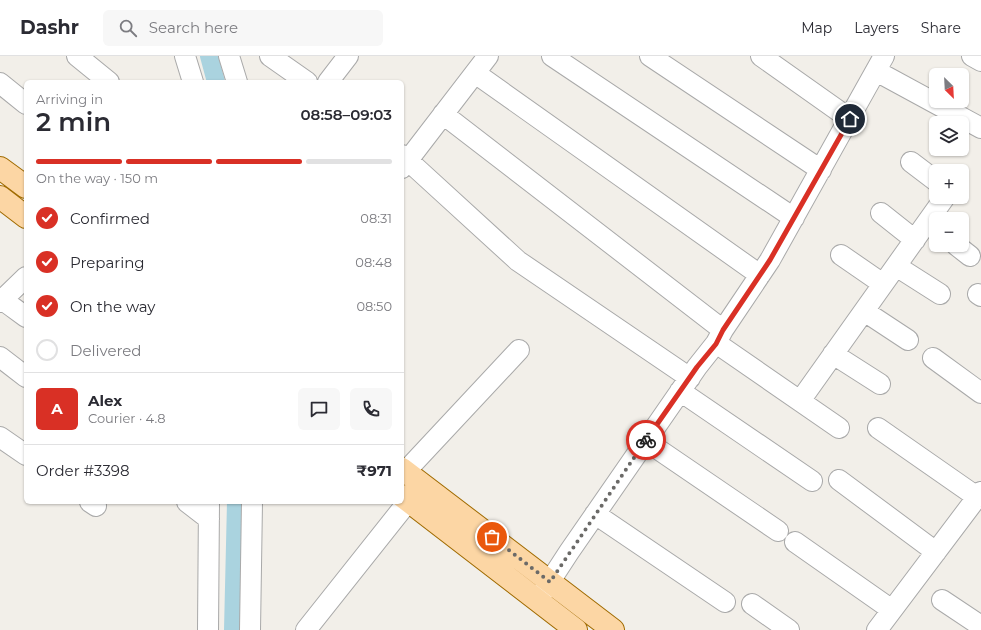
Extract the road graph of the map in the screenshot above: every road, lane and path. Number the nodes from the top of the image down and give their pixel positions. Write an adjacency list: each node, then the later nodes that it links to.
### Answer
1 (77, 56): 14 (street)
2 (185, 56): 15 (street)
3 (228, 56): 16 (street)
4 (270, 56): 17 (street)
5 (348, 56): 18 (street)
6 (488, 56): 13 (street)
7 (552, 56): 34 (street)
8 (650, 56): 27 (street)
9 (761, 56): 22 (street)
10 (972, 56): 11 (street)
11 (981, 61)
12 (877, 62): 22 (street); 23 (street)
13 (475, 73): 21 (street); 38 (street)
14 (107, 80)
15 (192, 80)
16 (236, 80)
17 (304, 80)
18 (330, 80)
19 (0, 83): 20 (street)
20 (24, 102)
21 (443, 114): 24 (street); 45 (street)
22 (850, 119): 27 (street)
23 (981, 128)
24 (404, 161): 53 (street)
25 (911, 162): 28 (street)
26 (0, 168): 29 (main road)
27 (821, 170): 34 (street)
28 (929, 176)
29 (24, 186)
30 (0, 197): 33 (main road)
31 (941, 204): 35 (street)
32 (881, 213): 35 (street)
33 (24, 215)
34 (794, 218): 38 (street)
35 (926, 231): 37 (street)
36 (841, 255): 40 (street)
37 (896, 266): 40 (street); 41 (street)
38 (760, 276): 45 (street)
39 (24, 279): 42 (street)
40 (883, 284): 43 (street)
41 (940, 294)
42 (1, 300): 44 (street)
43 (864, 311): 46 (street); 48 (street)
44 (24, 316)
45 (719, 337): 53 (street); 55 (street)
46 (908, 340)
47 (519, 350): 61 (street)
48 (833, 354): 52 (street); 55 (street)
49 (0, 357): 51 (street)
50 (933, 358): 54 (street)
51 (24, 375)
52 (880, 384)
53 (685, 385): 59 (street); 63 (street)
54 (981, 393)
55 (800, 401): 56 (street)
56 (839, 428)
57 (878, 428): 64 (street)
58 (0, 436): 60 (street)
59 (646, 442): 70 (street); 71 (street)
60 (24, 454)
61 (410, 475): 65 (street); 74 (main road)
62 (839, 480): 73 (street)
63 (812, 481)
64 (979, 495): 73 (street)
65 (405, 498): 75 (main road)
66 (192, 504): 69 (street)
67 (252, 504): 82 (street)
68 (400, 504): 83 (street)
69 (209, 510): 81 (street)
70 (595, 514): 74 (street); 77 (street)
71 (778, 531)
72 (795, 542): 79 (street)
73 (936, 552): 79 (street)
74 (550, 582): 75 (street); 85 (main road)
75 (538, 600): 84 (main road)
76 (942, 600): 80 (street)
77 (725, 602)
78 (752, 604): 86 (street)
79 (892, 610): 87 (street)
80 (981, 626)
81 (208, 630)
82 (250, 630)
83 (306, 630)
84 (576, 630)
85 (613, 630)
86 (789, 630)
87 (877, 630)

